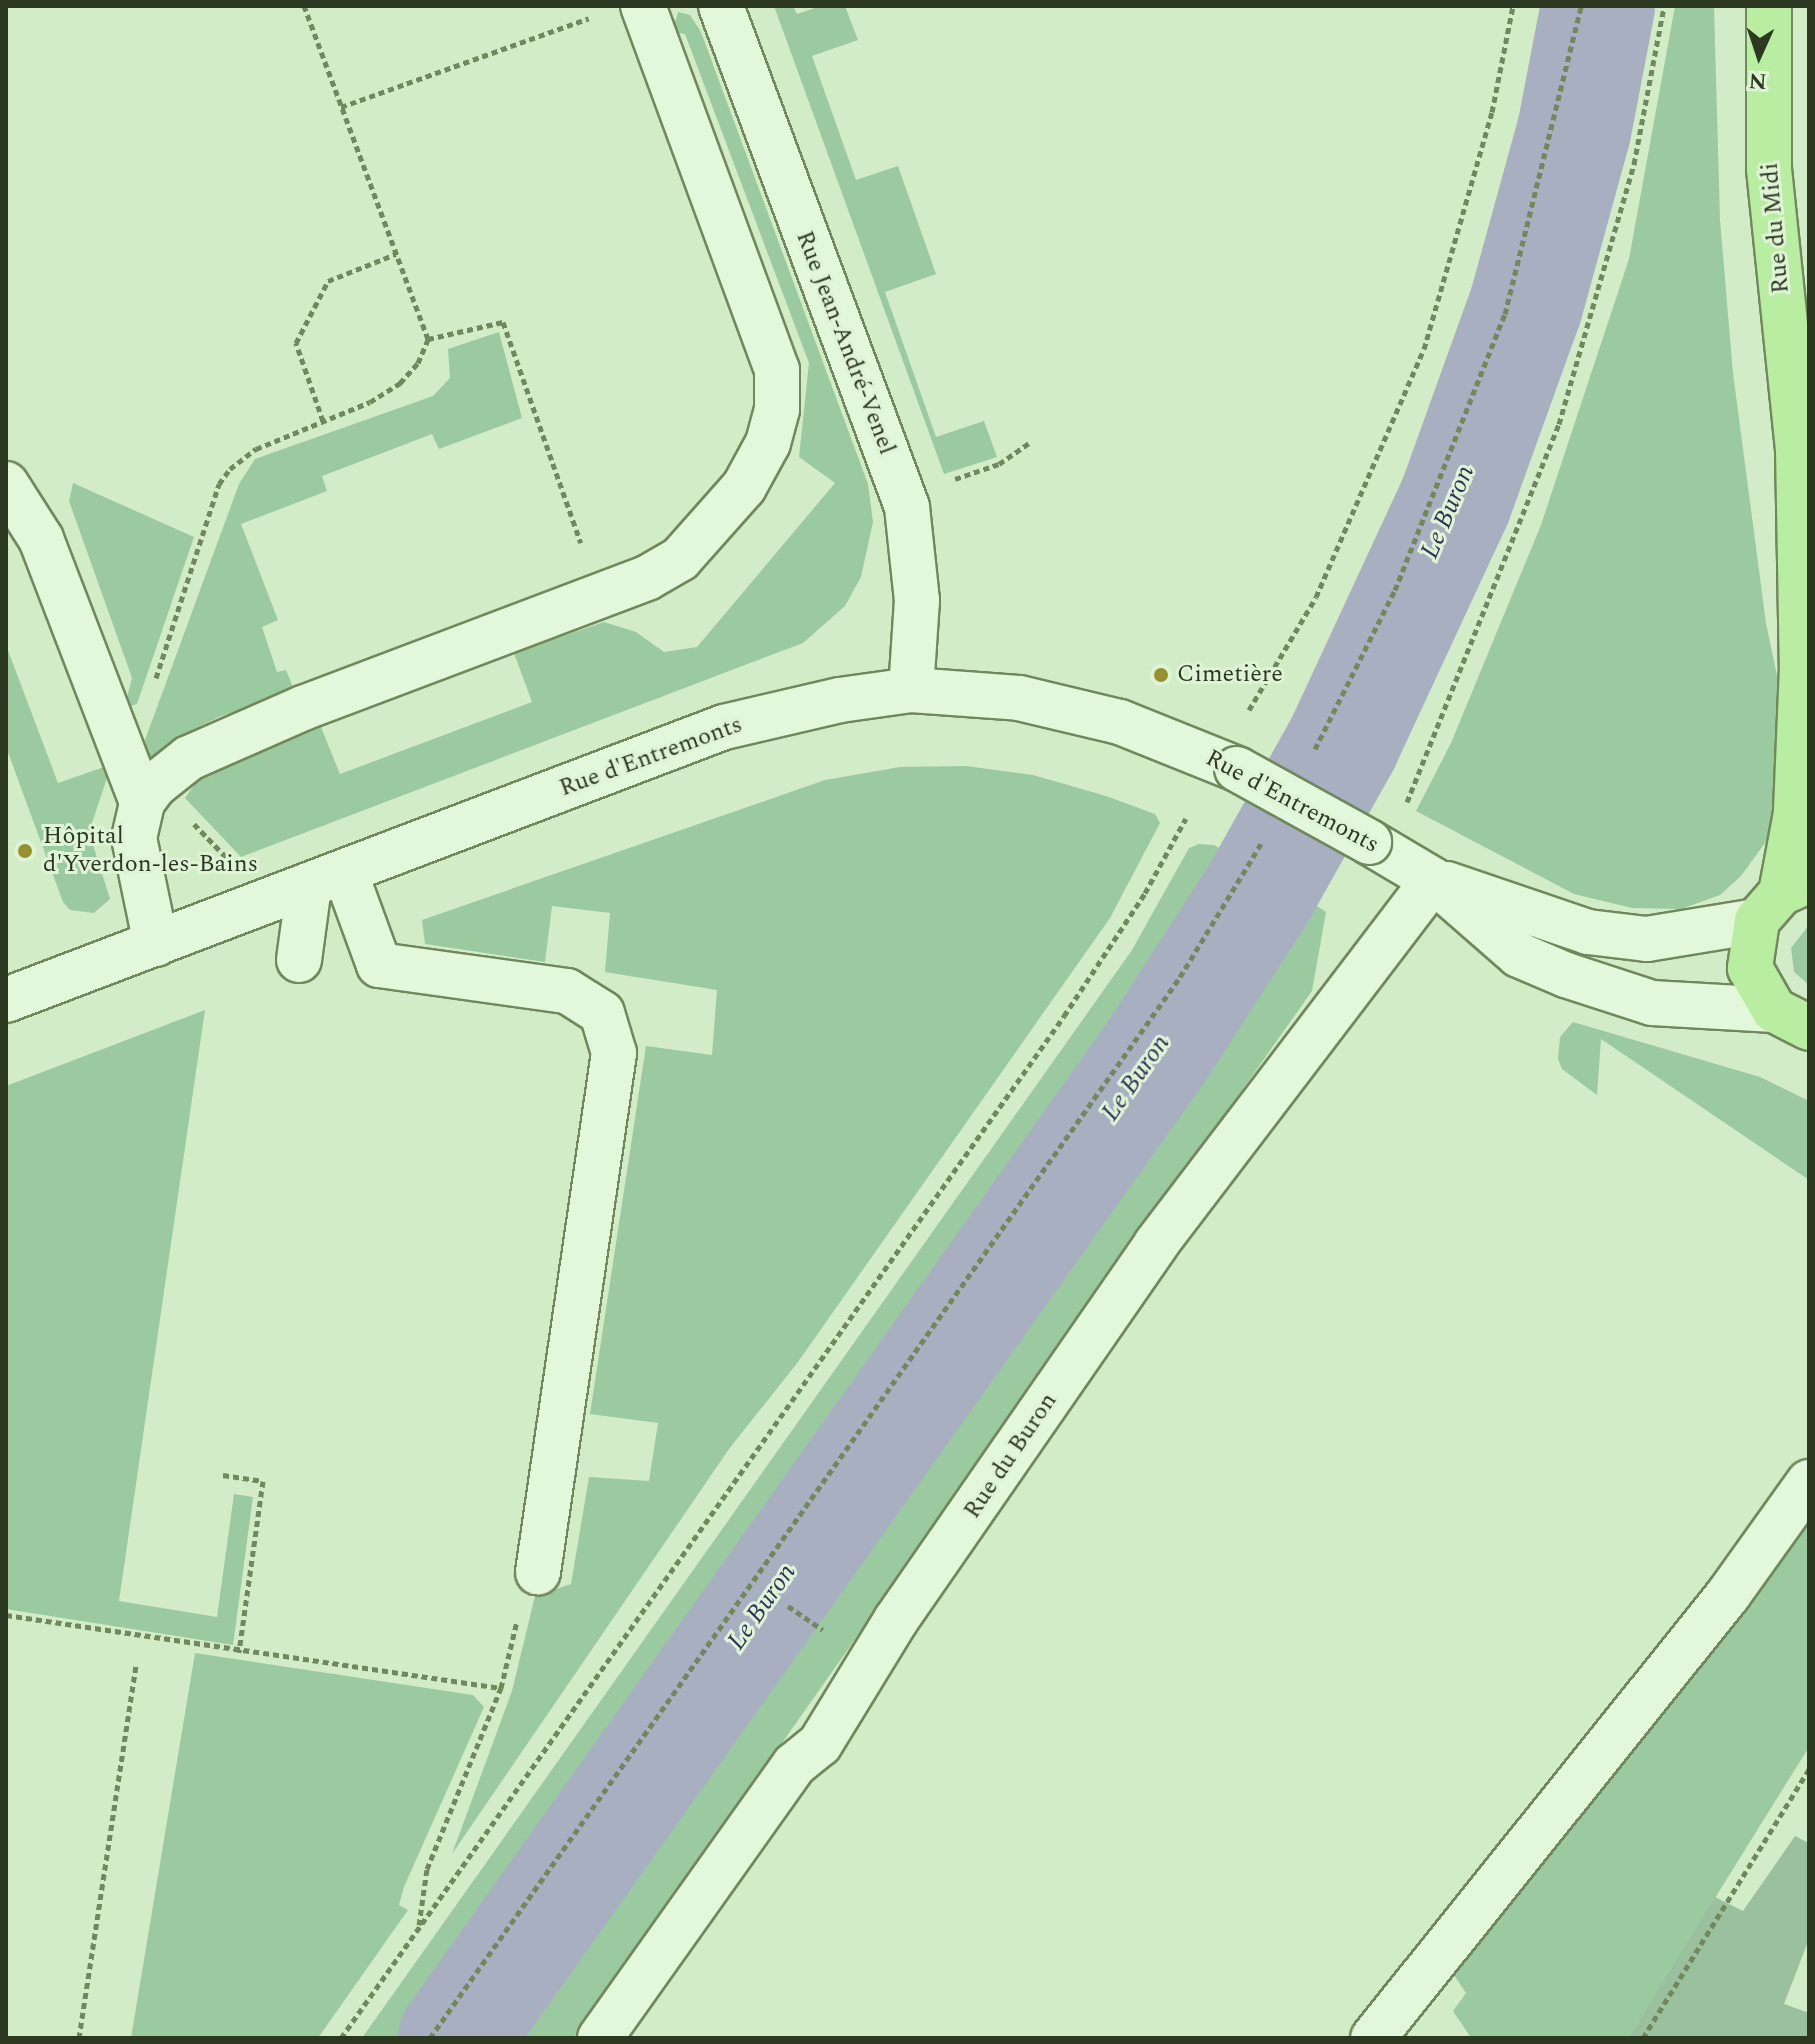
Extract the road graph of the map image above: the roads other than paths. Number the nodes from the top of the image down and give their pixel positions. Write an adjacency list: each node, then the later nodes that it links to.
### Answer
1 (643, 6): 8 (street)
2 (721, 6): 7 (street, Rue Jean-André-Venel)
3 (1769, 6): 4 (main road, Rue du Midi)
4 (1798, 448): 6 (main road, Rue du Midi); 11 (main road, Rue du Midi)
5 (6, 484): 8 (street)
6 (1809, 491)
7 (911, 690): 9 (street, Rue d'Entremonts); 10 (street, Rue d'Entremonts, bridge)
8 (142, 802): 12 (street)
9 (327, 879): 12 (street, Rue d'Entremonts); 13 (street); 17 (street)
10 (1433, 880): 11 (street, Rue d'Entremonts); 15 (street, Rue d'Entremonts); 18 (street, Rue du Buron)
11 (1782, 898): 15 (main road, Rue du Midi)
12 (156, 944): 14 (street, Rue d'Entremonts)
13 (299, 960)
14 (6, 1000)
15 (1791, 1019)
16 (1809, 1482): 19 (street)
17 (538, 1572)
18 (600, 2038)
19 (1373, 2038)

